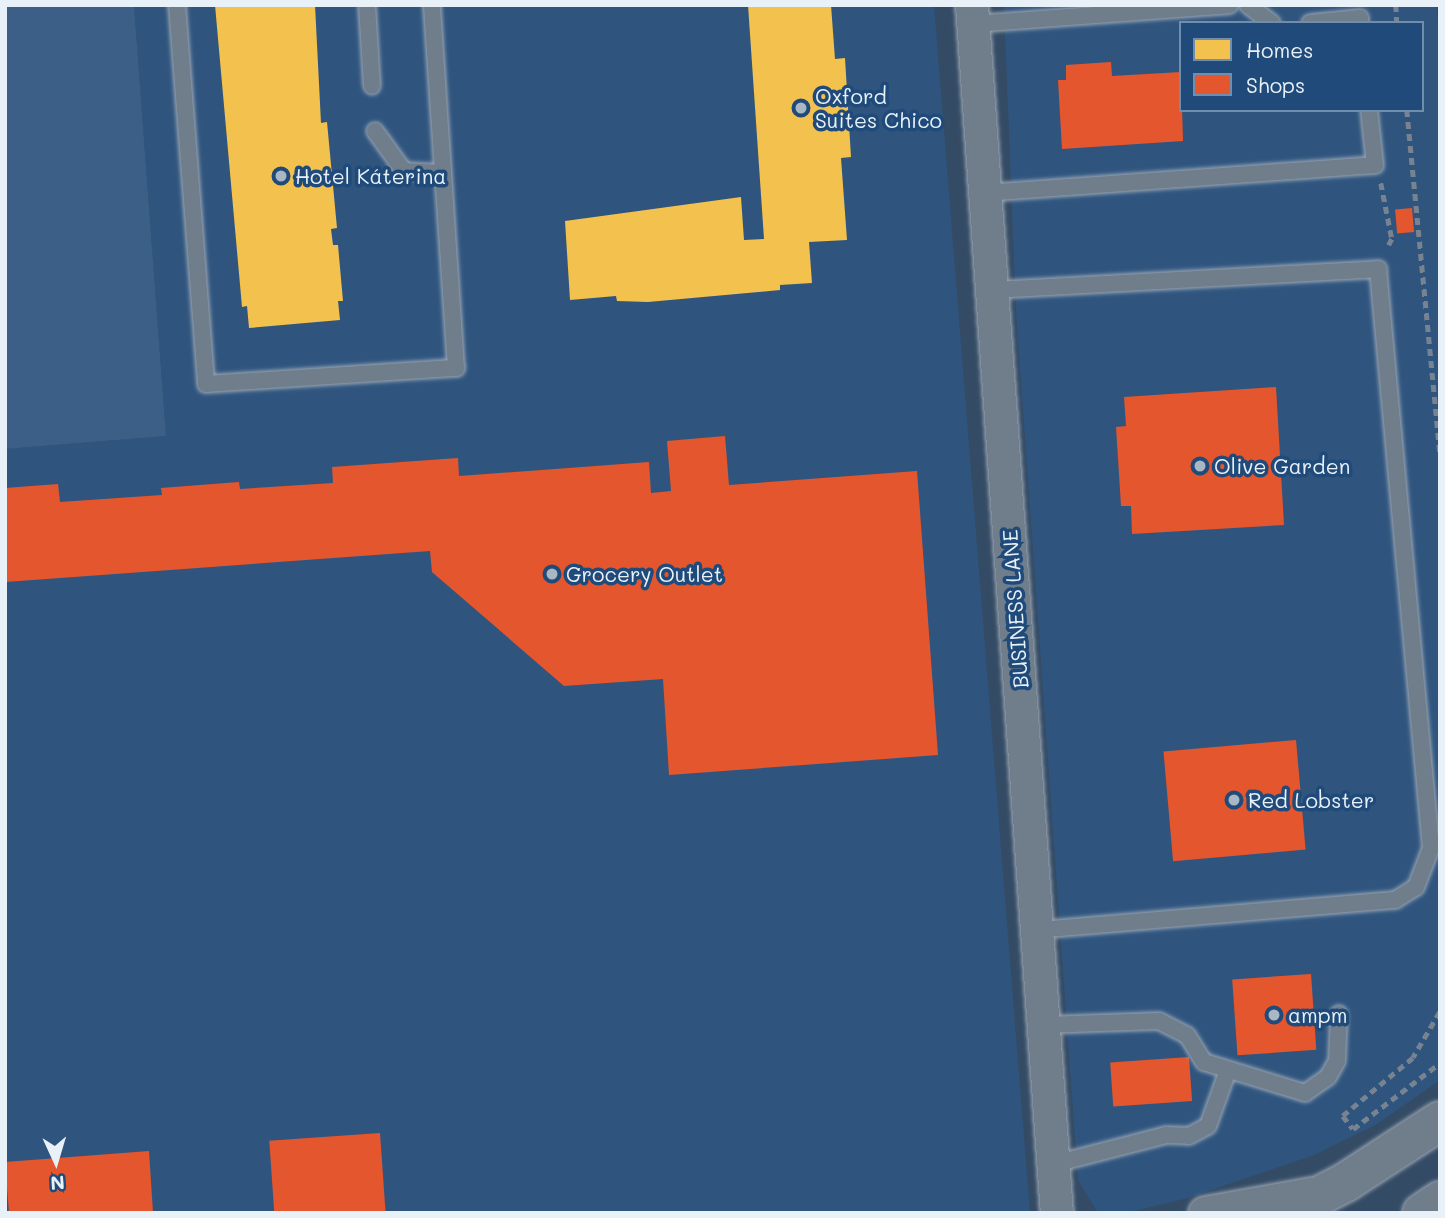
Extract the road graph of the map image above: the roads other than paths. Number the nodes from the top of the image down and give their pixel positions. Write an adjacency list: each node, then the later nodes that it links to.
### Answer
1 (177, 5): 13 (lane)
2 (367, 5): 10 (lane)
3 (432, 5): 13 (lane)
4 (1229, 5): 6 (lane)
5 (1248, 5): 7 (lane)
6 (973, 15): 14 (street, BUSINESS LANE)
7 (1269, 21)
8 (1330, 21): 9 (lane)
9 (1360, 21)
10 (372, 86)
11 (1369, 112): 14 (lane)
12 (375, 131): 13 (lane)
13 (443, 173)
14 (985, 192): 15 (street, BUSINESS LANE)
15 (992, 290): 16 (street, BUSINESS LANE); 16 (lane)
16 (1038, 930): 18 (street, BUSINESS LANE)
17 (1339, 1014): 19 (lane)
18 (1044, 1025): 19 (lane); 21 (street, BUSINESS LANE)
19 (1228, 1070): 21 (lane)
20 (1440, 1121): 22 (street)
21 (1054, 1164): 24 (street, BUSINESS LANE)
22 (1346, 1182): 25 (street); 26 (street)
23 (1440, 1201): 27 (street)
24 (1062, 1207)
25 (1205, 1213)
26 (1286, 1213)
27 (1422, 1213)

